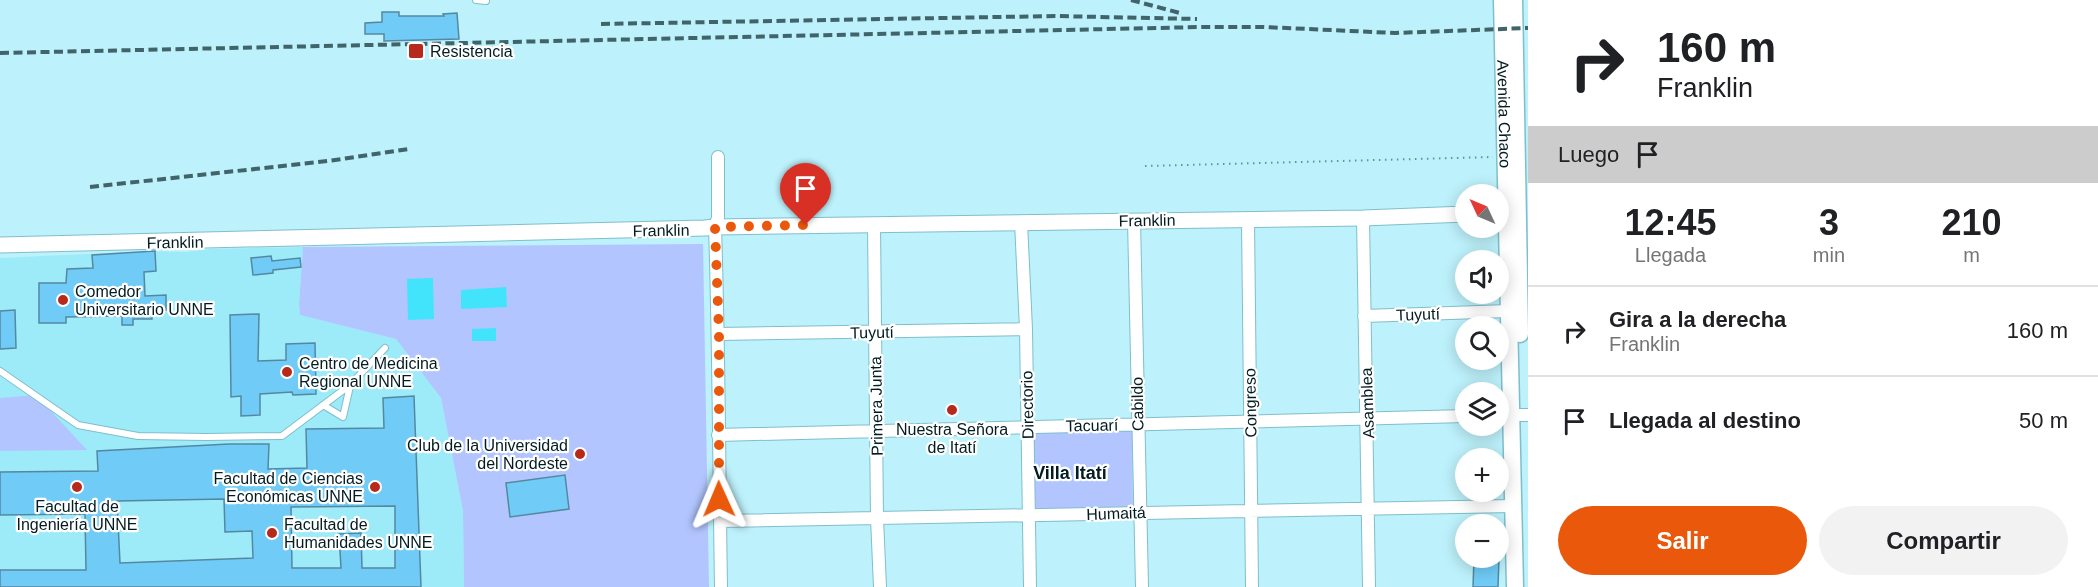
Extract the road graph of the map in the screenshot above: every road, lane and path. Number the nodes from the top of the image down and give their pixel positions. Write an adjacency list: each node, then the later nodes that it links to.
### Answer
1 (476, 0): 2 (lane)
2 (486, 0)
3 (1502, 0): 6 (main road, Avenida Chaco)
4 (1514, 0): 5 (main road, Avenida Chaco)
5 (1522, 68): 9 (main road, Avenida Chaco)
6 (1505, 156): 8 (path); 9 (main road, Avenida Chaco)
7 (718, 157): 16 (street)
8 (1145, 166)
9 (1513, 211): 18 (main road, Avenida Chaco); 27 (main road, Avenida Chaco)
10 (1455, 214): 11 (street, Franklin)
11 (1363, 218): 12 (street, Franklin); 19 (street, Asamblea)
12 (1248, 219): 13 (street, Franklin); 30 (street, Congreso)
13 (1134, 220): 14 (street, Franklin); 31 (street, Cabildo)
14 (1021, 222): 15 (street, Franklin); 20 (street, Directorio)
15 (874, 225): 16 (street, Franklin); 21 (street, Primera Junta)
16 (715, 227): 17 (street, Franklin); 22 (street)
17 (0, 245)
18 (1508, 311): 19 (street, Tuyutí); 27 (main road, Avenida Chaco)
19 (1364, 316): 29 (street, Asamblea)
20 (1026, 330): 21 (street, Tuyutí); 32 (street, Directorio)
21 (875, 332): 22 (street, Tuyutí); 33 (street, Primera Junta)
22 (719, 334): 34 (street)
23 (385, 348): 25 (lane)
24 (0, 371): 26 (lane)
25 (350, 385): 26 (lane); 26 (lane)
26 (323, 405)
27 (1515, 415): 35 (main road, Avenida Chaco); 49 (main road, Avenida Chaco)
28 (1455, 416): 29 (street, Tacuarí)
29 (1368, 420): 30 (street, Tacuarí); 36 (street, Asamblea)
30 (1251, 422): 31 (street, Tacuarí); 37 (street, Congreso)
31 (1137, 424): 32 (street, Tacuarí); 38 (street, Cabildo)
32 (1027, 426): 33 (street, Tacuarí); 39 (street, Directorio)
33 (877, 430): 34 (street, Tacuarí); 40 (street, Primera Junta)
34 (718, 435): 41 (street)
35 (1513, 506): 36 (street, Humaitá); 48 (main road, Avenida Chaco)
36 (1368, 508): 37 (street, Humaitá); 47 (street, Asamblea)
37 (1251, 510): 38 (street, Humaitá); 46 (street, Congreso)
38 (1140, 512): 39 (street, Humaitá); 45 (street, Cabildo)
39 (1028, 516): 40 (street, Humaitá); 44 (street, Directorio)
40 (877, 518): 41 (street, Humaitá); 43 (street, Primera Junta)
41 (720, 521): 42 (street)
42 (721, 587)
43 (880, 587)
44 (1030, 587)
45 (1142, 587)
46 (1252, 587)
47 (1369, 587)
48 (1515, 587)
49 (1526, 587)

